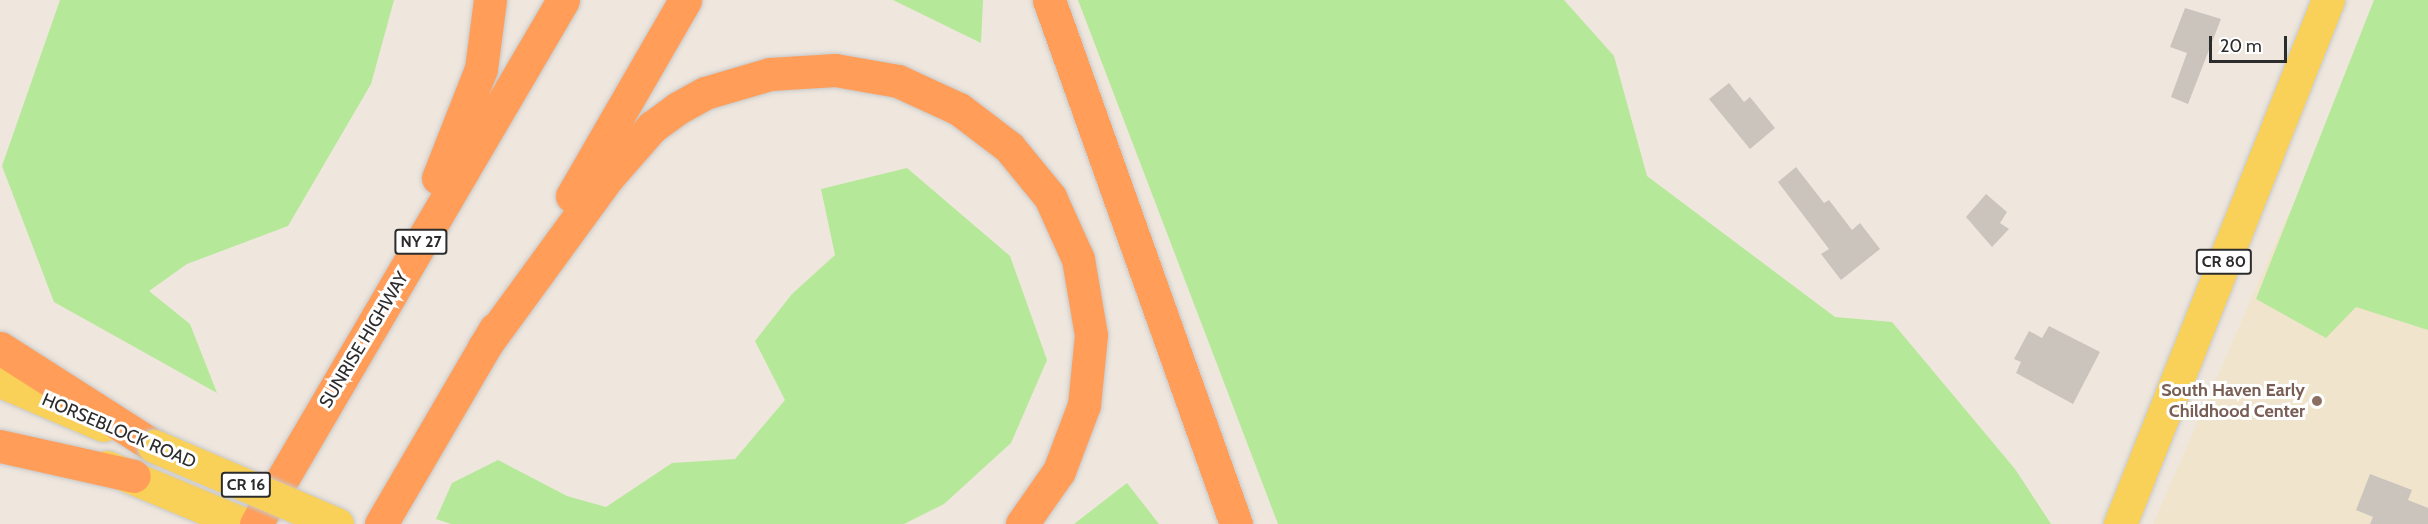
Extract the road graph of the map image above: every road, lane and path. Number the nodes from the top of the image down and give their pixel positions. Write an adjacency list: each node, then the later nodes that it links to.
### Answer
1 (490, 0): 6 (highway)
2 (563, 0): 6 (highway, SUNRISE HIGHWAY / NY 27)
3 (686, 0): 7 (highway)
4 (1049, 0): 19 (highway)
5 (2328, 0): 20 (main road, CR 80)
6 (373, 325): 15 (highway, SUNRISE HIGHWAY / NY 27)
7 (484, 347): 17 (highway); 18 (highway)
8 (0, 348): 12 (highway)
9 (0, 381): 12 (main road, HORSEBLOCK ROAD / CR 16)
10 (0, 429): 13 (main road, HORSEBLOCK ROAD / CR 16)
11 (0, 446): 13 (highway)
12 (154, 447): 16 (main road, HORSEBLOCK ROAD / CR 16, bridge)
13 (134, 476): 14 (main road, HORSEBLOCK ROAD / CR 16)
14 (244, 524)
15 (256, 524)
16 (337, 524)
17 (381, 524)
18 (1022, 524)
19 (1236, 524)
20 (2121, 524)

